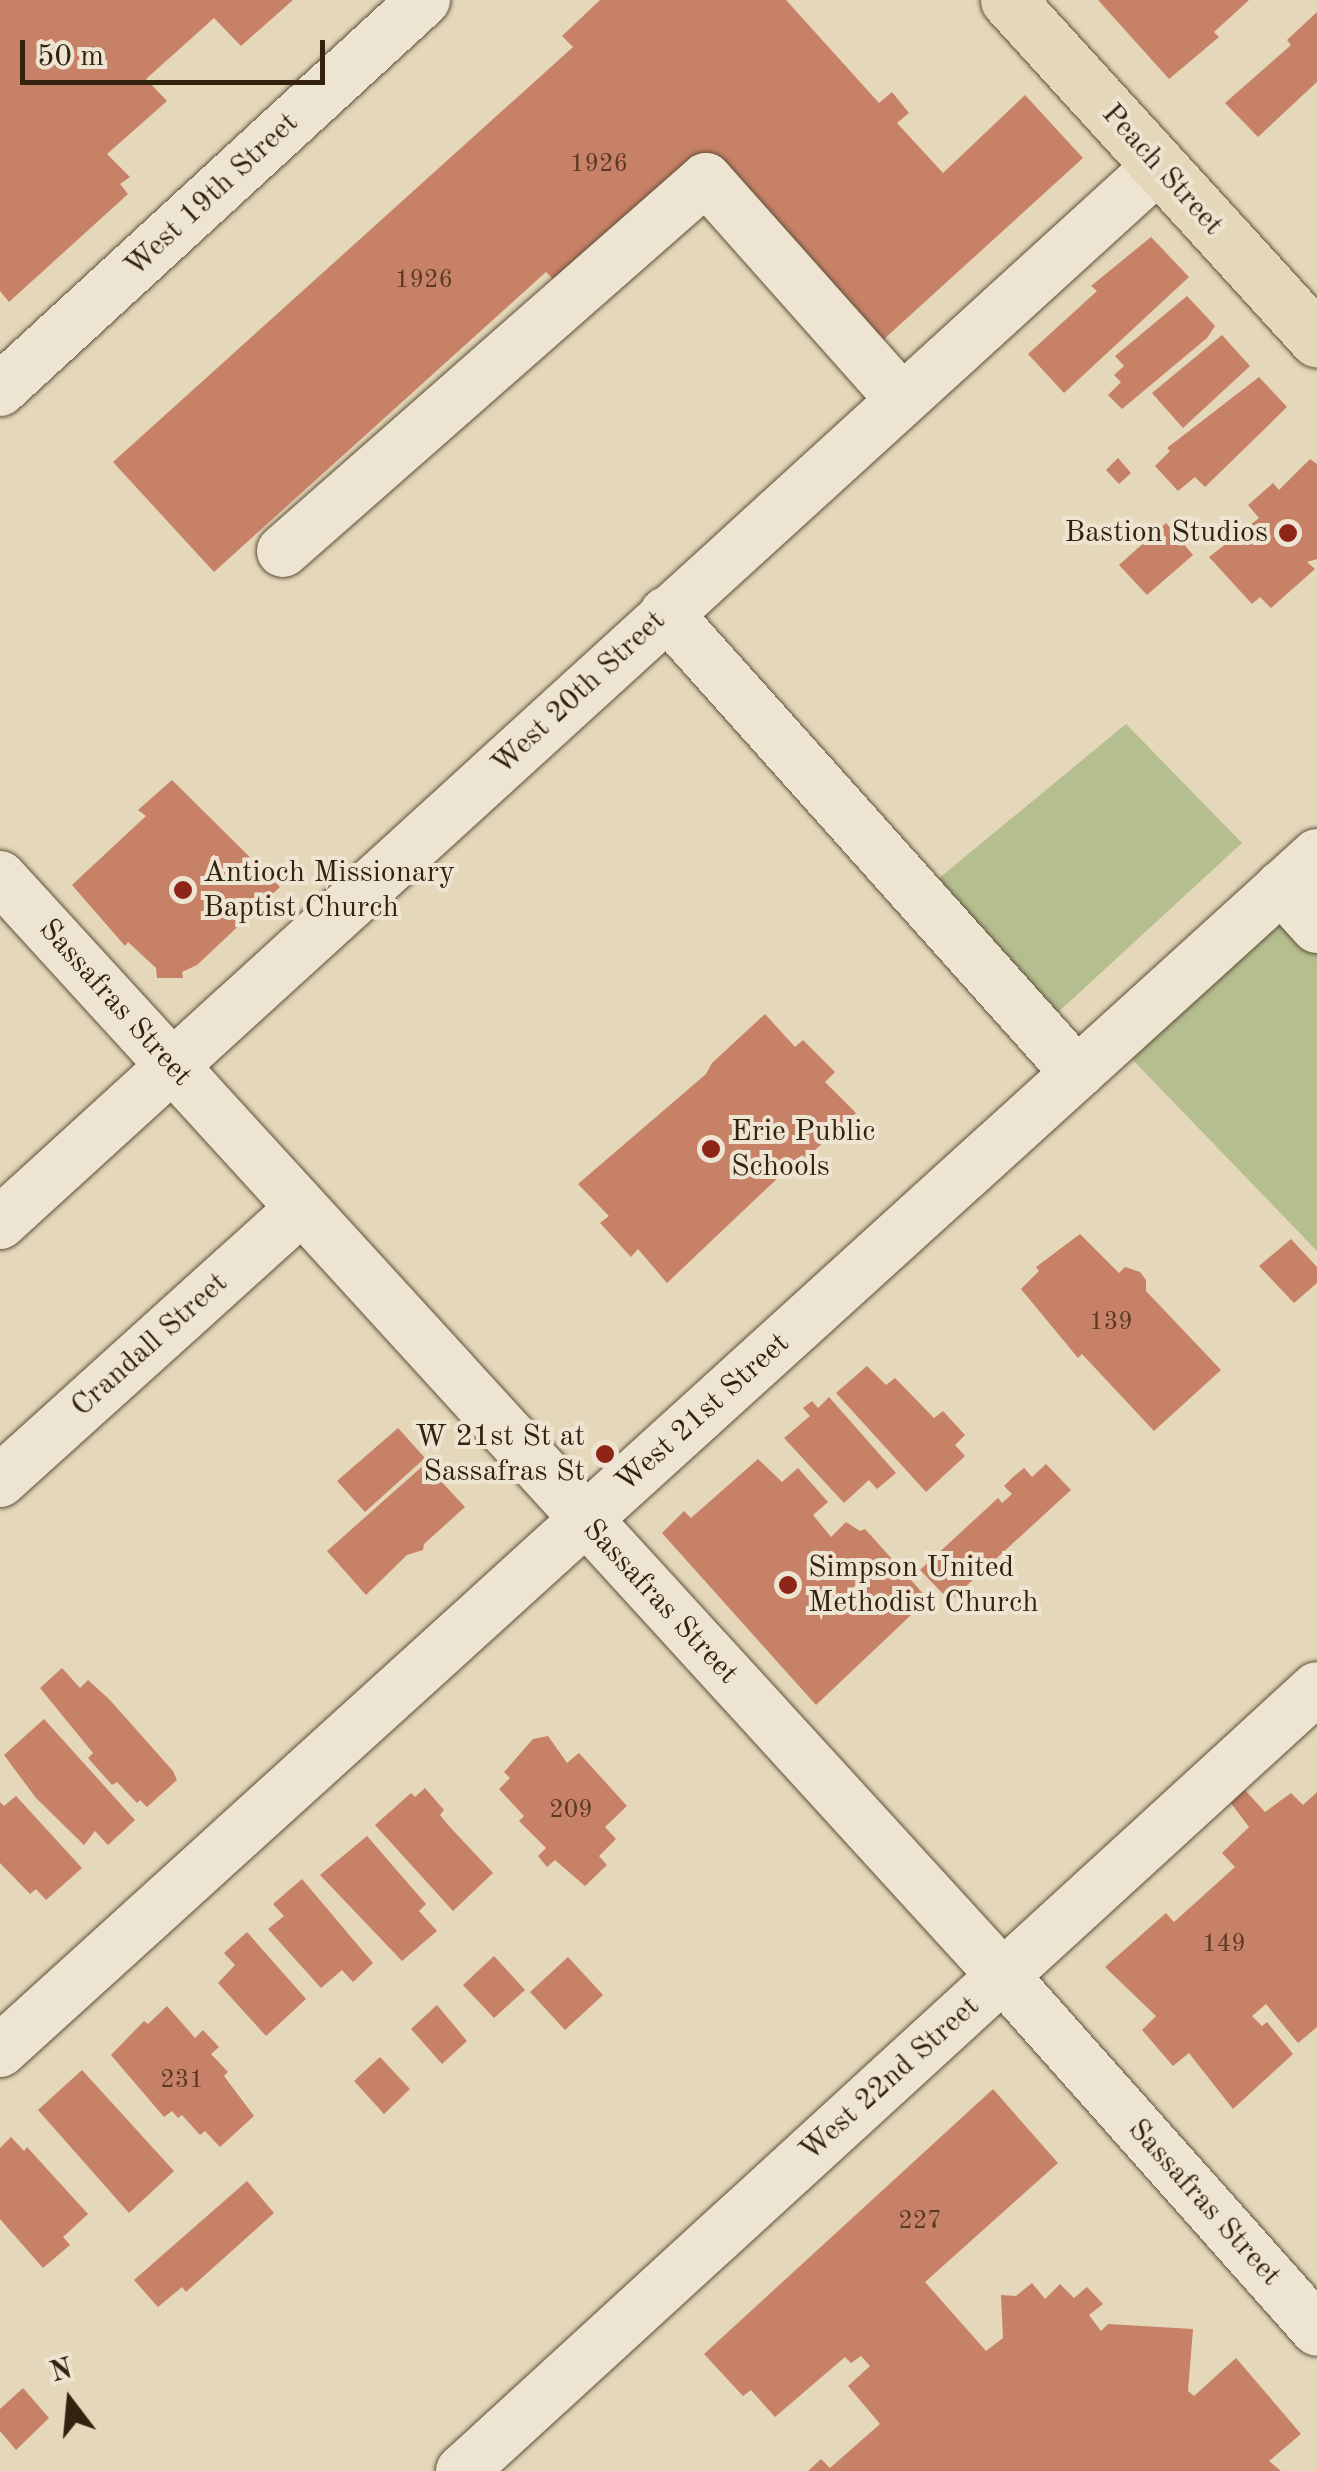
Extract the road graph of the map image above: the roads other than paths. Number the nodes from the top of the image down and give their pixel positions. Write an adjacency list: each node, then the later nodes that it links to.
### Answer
1 (424, 0): 5 (street, West 19th Street)
2 (1008, 0): 3 (main road, Peach Street)
3 (1159, 166): 4 (main road, Peach Street); 6 (street, West 20th Street)
4 (1317, 340)
5 (0, 390)
6 (901, 399): 7 (street); 8 (street, West 20th Street)
7 (283, 551)
8 (666, 613): 12 (street, West 20th Street); 13 (street)
9 (1299, 871): 11 (street); 13 (street, West 21st Street)
10 (0, 878): 12 (street, Sassafras Street)
11 (1317, 927)
12 (172, 1065): 14 (street, Sassafras Street); 15 (street, West 20th Street)
13 (1077, 1073): 17 (street, West 21st Street)
14 (301, 1209): 16 (street, Crandall Street); 17 (street, Sassafras Street)
15 (0, 1223)
16 (0, 1481)
17 (584, 1520): 19 (street, Sassafras Street); 20 (street, West 21st Street)
18 (1317, 1688): 19 (street, West 22nd Street)
19 (1003, 1976): 21 (street, Sassafras Street); 22 (street, West 22nd Street)
20 (0, 2051)
21 (1317, 2330)
22 (462, 2471)

